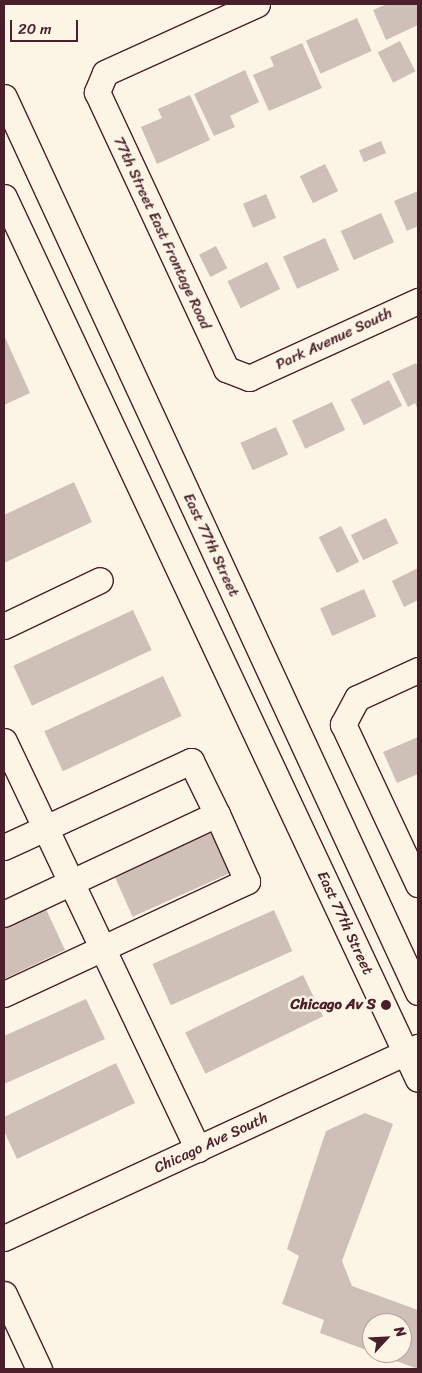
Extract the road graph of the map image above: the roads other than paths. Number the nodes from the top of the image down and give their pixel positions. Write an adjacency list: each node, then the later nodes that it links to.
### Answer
1 (257, 4): 5 (street, 77th Street East Frontage Road)
2 (4, 97): 17 (street, East 77th Street)
3 (6, 210): 19 (street, East 77th Street)
4 (418, 301): 5 (street, Park Avenue South)
5 (249, 378)
6 (100, 580): 7 (street)
7 (4, 626)
8 (418, 670): 14 (street)
9 (4, 741): 11 (street)
10 (217, 814): 11 (street); 13 (street); 16 (street)
11 (46, 828): 12 (street); 13 (street)
12 (4, 847)
13 (72, 883): 15 (street); 16 (street)
14 (418, 884)
15 (4, 914)
16 (103, 948): 18 (street); 21 (street)
17 (418, 992)
18 (4, 994)
19 (412, 1050): 20 (street, East 77th Street); 21 (street, Chicago Ave South)
20 (418, 1079)
21 (198, 1149): 22 (street, Chicago Ave South)
22 (4, 1238)
23 (4, 1294): 24 (street)
24 (39, 1369)

